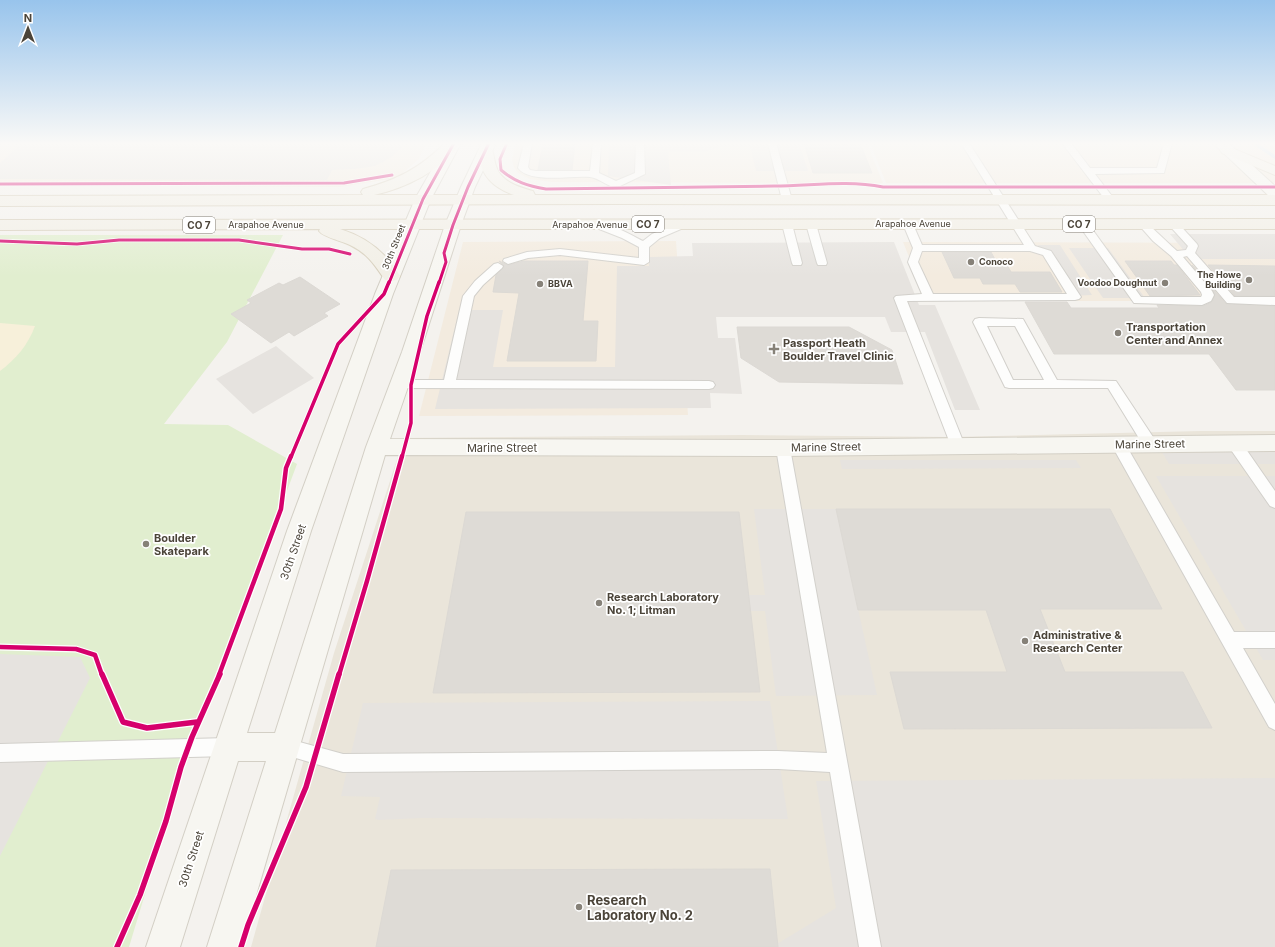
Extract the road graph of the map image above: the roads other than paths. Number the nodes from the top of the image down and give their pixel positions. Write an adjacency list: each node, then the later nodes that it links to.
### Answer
1 (385, 187): 13 (main road)
2 (429, 187): 11 (main road, 30th Street)
3 (469, 187): 14 (main road)
4 (508, 187): 12 (main road)
5 (610, 187): 10 (lane)
6 (622, 187): 10 (lane)
7 (784, 187): 15 (lane)
8 (992, 187): 16 (lane)
9 (1100, 187): 17 (lane)
10 (616, 192): 12 (main road, CO 7); 15 (main road, CO 7)
11 (423, 199): 13 (main road, CO 7); 14 (main road, CO 7); 31 (main road, 30th Street)
12 (559, 199): 14 (main road, CO 7)
13 (313, 200): 19 (main road, CO 7)
14 (463, 200): 32 (main road)
15 (787, 200): 16 (main road, CO 7)
16 (1000, 200): 17 (main road, CO 7); 24 (lane)
17 (1110, 200): 18 (main road, CO 7)
18 (1275, 200)
19 (0, 201)
20 (684, 224): 21 (main road, Arapahoe Avenue / CO 7); 33 (main road, Arapahoe Avenue / CO 7); 34 (lane)
21 (787, 224): 22 (main road, Arapahoe Avenue / CO 7); 39 (lane)
22 (811, 224): 23 (main road, Arapahoe Avenue / CO 7); 40 (lane)
23 (908, 224): 24 (main road, Arapahoe Avenue / CO 7); 35 (lane)
24 (1016, 224): 25 (main road, Arapahoe Avenue / CO 7); 36 (lane)
25 (1083, 224): 26 (main road, Arapahoe Avenue / CO 7); 38 (lane)
26 (1142, 224): 27 (main road, Arapahoe Avenue / CO 7); 38 (lane)
27 (1172, 224): 28 (main road, Arapahoe Avenue / CO 7); 37 (lane)
28 (1275, 224)
29 (0, 225): 30 (main road, Arapahoe Avenue / CO 7)
30 (303, 225): 31 (main road, Arapahoe Avenue / CO 7); 41 (main road)
31 (412, 225): 32 (main road, Arapahoe Avenue / CO 7); 41 (main road, 30th Street)
32 (453, 225): 33 (main road, Arapahoe Avenue / CO 7); 44 (main road)
33 (598, 225): 34 (lane)
34 (644, 246): 45 (lane)
35 (918, 248): 36 (lane); 42 (lane)
36 (1031, 248): 42 (lane)
37 (1190, 253): 38 (lane); 43 (lane)
38 (1175, 254)
39 (797, 263)
40 (822, 263)
41 (391, 276): 59 (main road, 30th Street)
42 (929, 298): 52 (lane)
43 (1275, 301)
44 (399, 384): 45 (lane); 53 (main road)
45 (449, 384): 47 (lane)
46 (1052, 384): 46 (lane); 51 (lane)
47 (709, 385)
48 (1234, 443): 49 (main road, Marine Street); 51 (main road, Marine Street); 55 (lane)
49 (1275, 443)
50 (1118, 444): 51 (main road, Marine Street); 52 (main road, Marine Street); 56 (lane)
51 (1150, 444)
52 (958, 446): 54 (main road, Marine Street)
53 (377, 447): 54 (main road, Marine Street); 60 (main road)
54 (783, 448): 62 (lane)
55 (1275, 502)
56 (1230, 640): 57 (lane); 58 (lane)
57 (1275, 640)
58 (1275, 721)
59 (228, 747): 60 (main road); 61 (lane); 63 (main road, 30th Street)
60 (285, 747): 62 (lane); 64 (main road)
61 (0, 753)
62 (838, 763): 65 (lane)
63 (163, 947)
64 (224, 947)
65 (870, 947)

